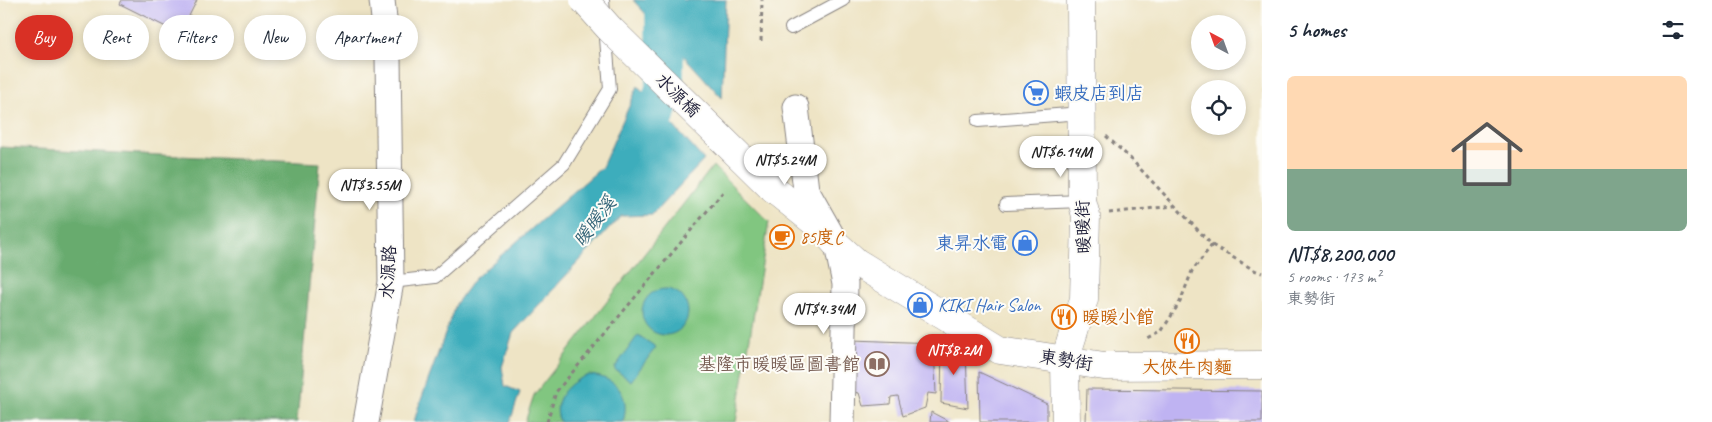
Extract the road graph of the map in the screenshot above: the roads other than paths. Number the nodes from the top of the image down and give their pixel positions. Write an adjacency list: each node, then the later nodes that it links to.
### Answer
1 (382, 0): 14 (street, 水源路)
2 (584, 0): 10 (main road, 水源橋, bridge)
3 (603, 0): 14 (lane)
4 (843, 0): 6 (lane)
5 (1081, 0): 8 (main road, 暖暖街)
6 (791, 28)
7 (796, 107): 13 (street)
8 (1082, 113): 9 (lane); 12 (main road, 暖暖街)
9 (978, 121)
10 (773, 189): 13 (main road, 東勢街)
11 (1006, 204): 12 (lane)
12 (1084, 208): 15 (main road, 暖暖街)
13 (837, 245): 15 (main road, 東勢街); 18 (street)
14 (391, 282): 17 (street, 水源路)
15 (1065, 360): 16 (main road, 東勢街); 19 (main road, 暖暖街)
16 (1262, 365)
17 (366, 422)
18 (842, 422)
19 (1066, 422)

